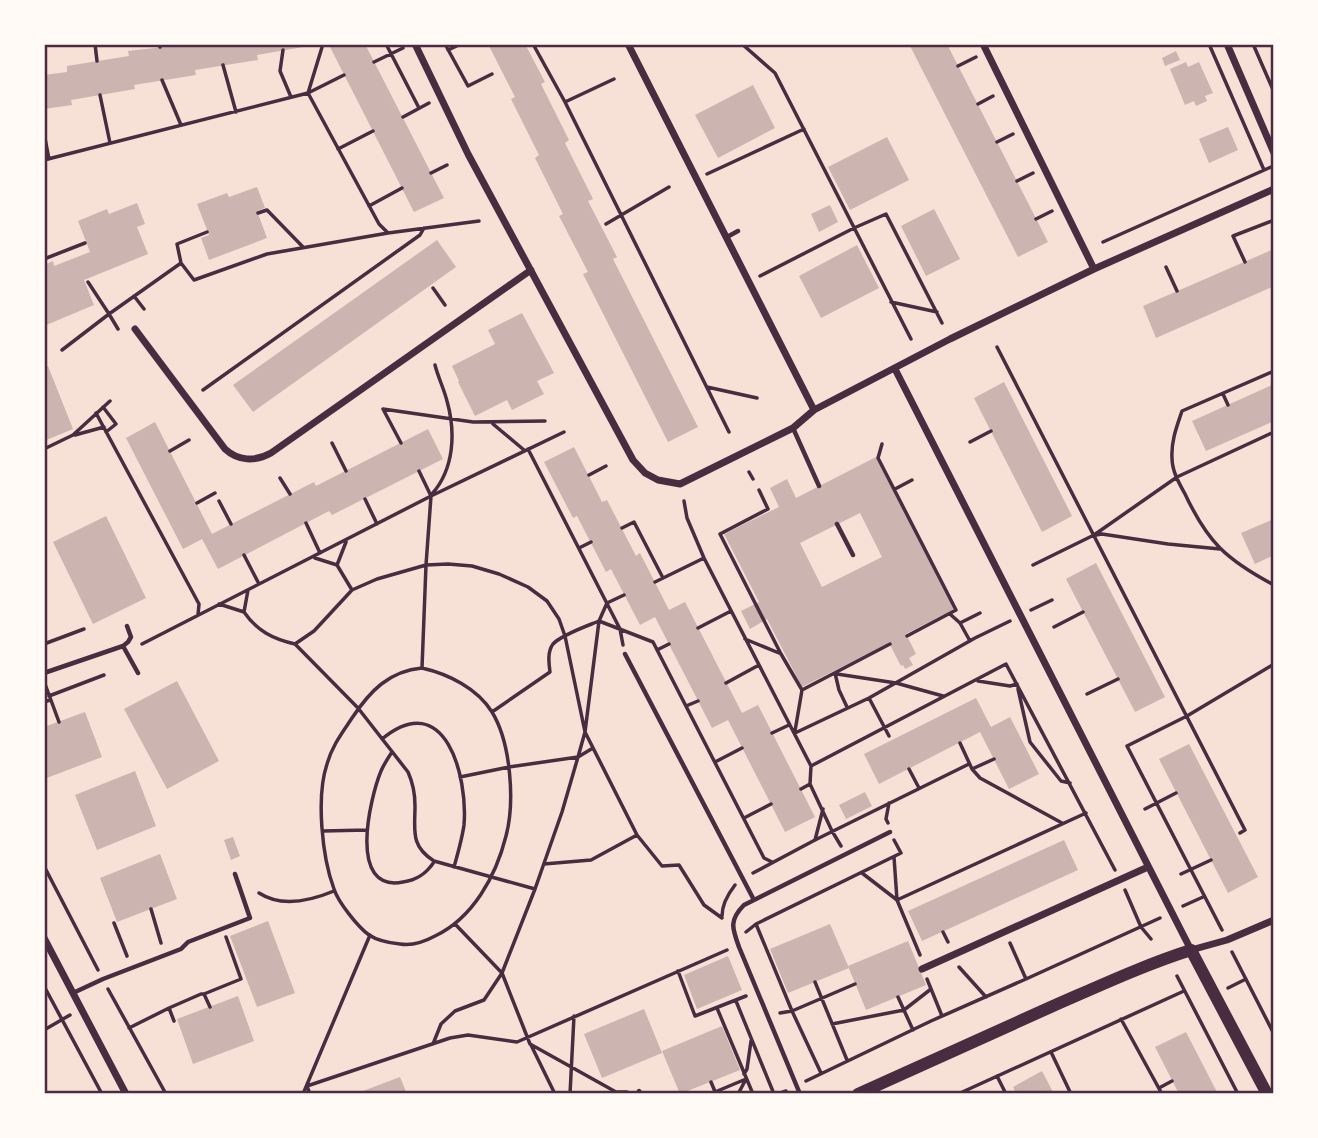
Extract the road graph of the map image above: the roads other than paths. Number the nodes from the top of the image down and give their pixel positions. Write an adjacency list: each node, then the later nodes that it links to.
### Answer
1 (415, 44): 10 (street)
2 (628, 44): 8 (street)
3 (983, 44): 9 (street)
4 (1227, 44): 5 (street)
5 (1274, 153)
6 (1274, 189): 9 (street)
7 (738, 231): 8 (lane)
8 (726, 237): 13 (street)
9 (1094, 269): 12 (street)
10 (531, 270): 11 (street); 14 (street)
11 (135, 328)
12 (895, 369): 13 (street); 24 (street)
13 (814, 410): 14 (street)
14 (793, 428): 15 (lane)
15 (819, 486)
16 (837, 524): 17 (lane)
17 (853, 555)
18 (127, 626): 19 (lane)
19 (123, 646): 21 (lane); 22 (lane)
20 (625, 654): 26 (lane)
21 (44, 673)
22 (138, 673)
23 (890, 832): 26 (lane)
24 (1148, 867): 29 (street); 30 (street)
25 (235, 874): 31 (lane)
26 (754, 900): 33 (lane)
27 (1274, 920): 29 (street)
28 (44, 938): 31 (street)
29 (1191, 950): 34 (street); 35 (street)
30 (922, 969)
31 (73, 993): 32 (street)
32 (126, 1094)
33 (800, 1094)
34 (859, 1094)
35 (1267, 1094)

